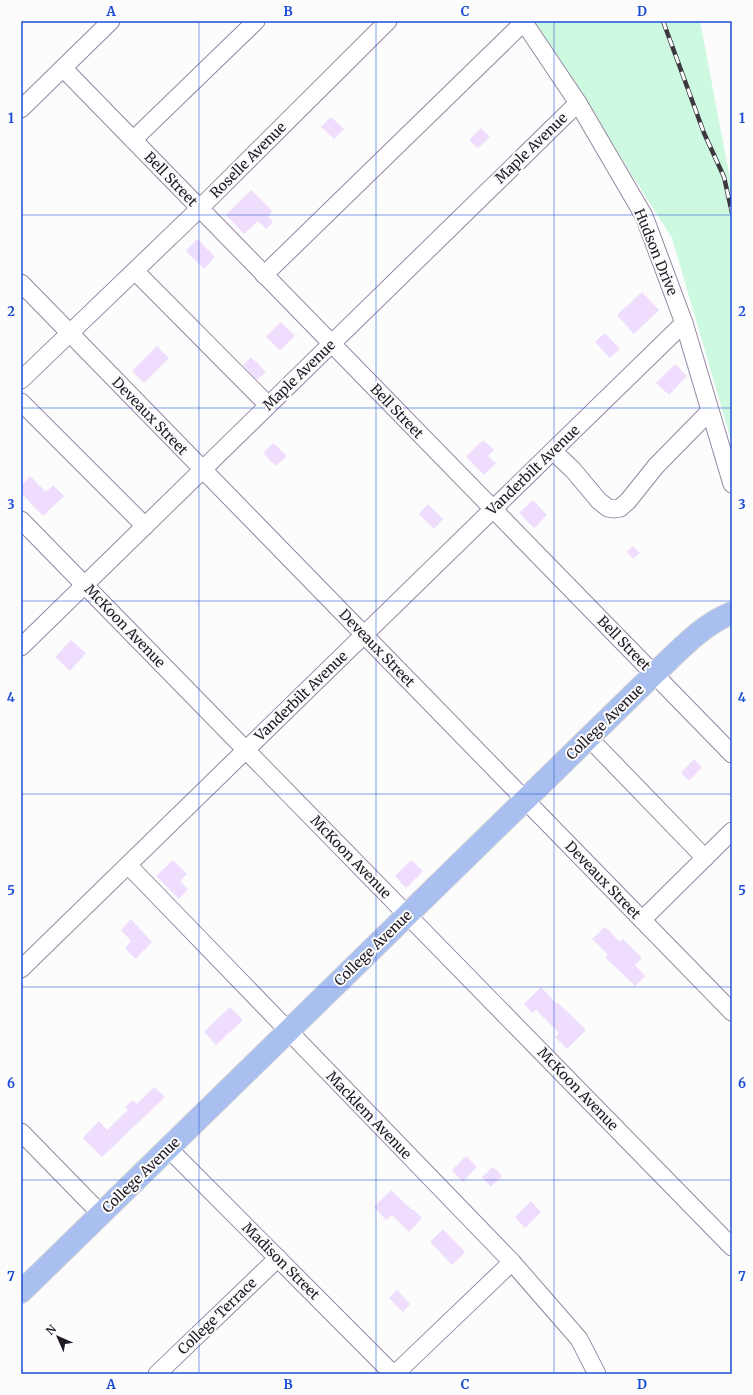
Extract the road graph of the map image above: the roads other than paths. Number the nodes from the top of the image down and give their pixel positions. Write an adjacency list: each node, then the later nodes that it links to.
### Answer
1 (111, 21): 5 (street)
2 (256, 21): 8 (street)
3 (388, 21): 9 (street, Roselle Avenue)
4 (523, 22): 6 (street, Hudson Drive); 11 (street)
5 (63, 68): 7 (street); 8 (street, Bell Street)
6 (578, 103): 13 (street, Hudson Drive); 15 (street, Maple Avenue)
7 (21, 109)
8 (133, 140): 9 (street, Bell Street)
9 (199, 209): 10 (street, Roselle Avenue); 11 (street, Bell Street)
10 (135, 271): 14 (street, Roselle Avenue); 18 (street)
11 (264, 275): 15 (street, Bell Street)
12 (21, 283): 14 (street, Deveaux Street)
13 (684, 323): 19 (street, Hudson Drive); 20 (street, Vanderbilt Avenue)
14 (70, 333): 16 (street, Roselle Avenue); 21 (street, Deveaux Street)
15 (331, 344): 18 (street, Maple Avenue); 23 (street, Bell Street)
16 (21, 380)
17 (21, 402): 25 (street)
18 (268, 405): 21 (street, Maple Avenue)
19 (710, 411): 20 (street); 22 (street, Hudson Drive)
20 (553, 451): 23 (street, Vanderbilt Avenue)
21 (203, 469): 25 (street, Maple Avenue); 28 (street, Deveaux Street)
22 (732, 484)
23 (493, 509): 28 (street, Vanderbilt Avenue); 30 (street, Bell Street)
24 (21, 520): 26 (street, McKoon Avenue)
25 (145, 526): 26 (street, Maple Avenue)
26 (85, 585): 29 (street, Maple Avenue); 32 (street, McKoon Avenue)
27 (732, 613): 30 (main road, College Avenue)
28 (364, 635): 32 (street, Vanderbilt Avenue); 34 (street, Deveaux Street)
29 (21, 647)
30 (654, 674): 31 (main road, College Avenue); 33 (street, Bell Street)
31 (589, 738): 34 (main road, College Avenue); 36 (street)
32 (246, 750): 37 (street, Vanderbilt Avenue); 38 (street, McKoon Avenue)
33 (732, 754)
34 (525, 800): 38 (main road, College Avenue); 39 (street, Deveaux Street)
35 (732, 831): 36 (street)
36 (705, 858): 39 (street)
37 (128, 865): 40 (street, Vanderbilt Avenue); 42 (street, Macklem Avenue)
38 (408, 915): 42 (main road, College Avenue); 46 (street, McKoon Avenue)
39 (642, 920): 41 (street, Deveaux Street)
40 (21, 969)
41 (731, 1009)
42 (288, 1031): 44 (main road, College Avenue); 48 (street, Macklem Avenue)
43 (21, 1132): 45 (street)
44 (168, 1148): 45 (main road, College Avenue); 47 (street, Madison Street)
45 (101, 1214): 49 (main road, College Avenue)
46 (732, 1247)
47 (278, 1258): 50 (street, College Terrace); 51 (street, Madison Street)
48 (512, 1262): 51 (street); 52 (street, Macklem Avenue)
49 (21, 1292)
50 (157, 1374)
51 (394, 1374)
52 (597, 1374)

